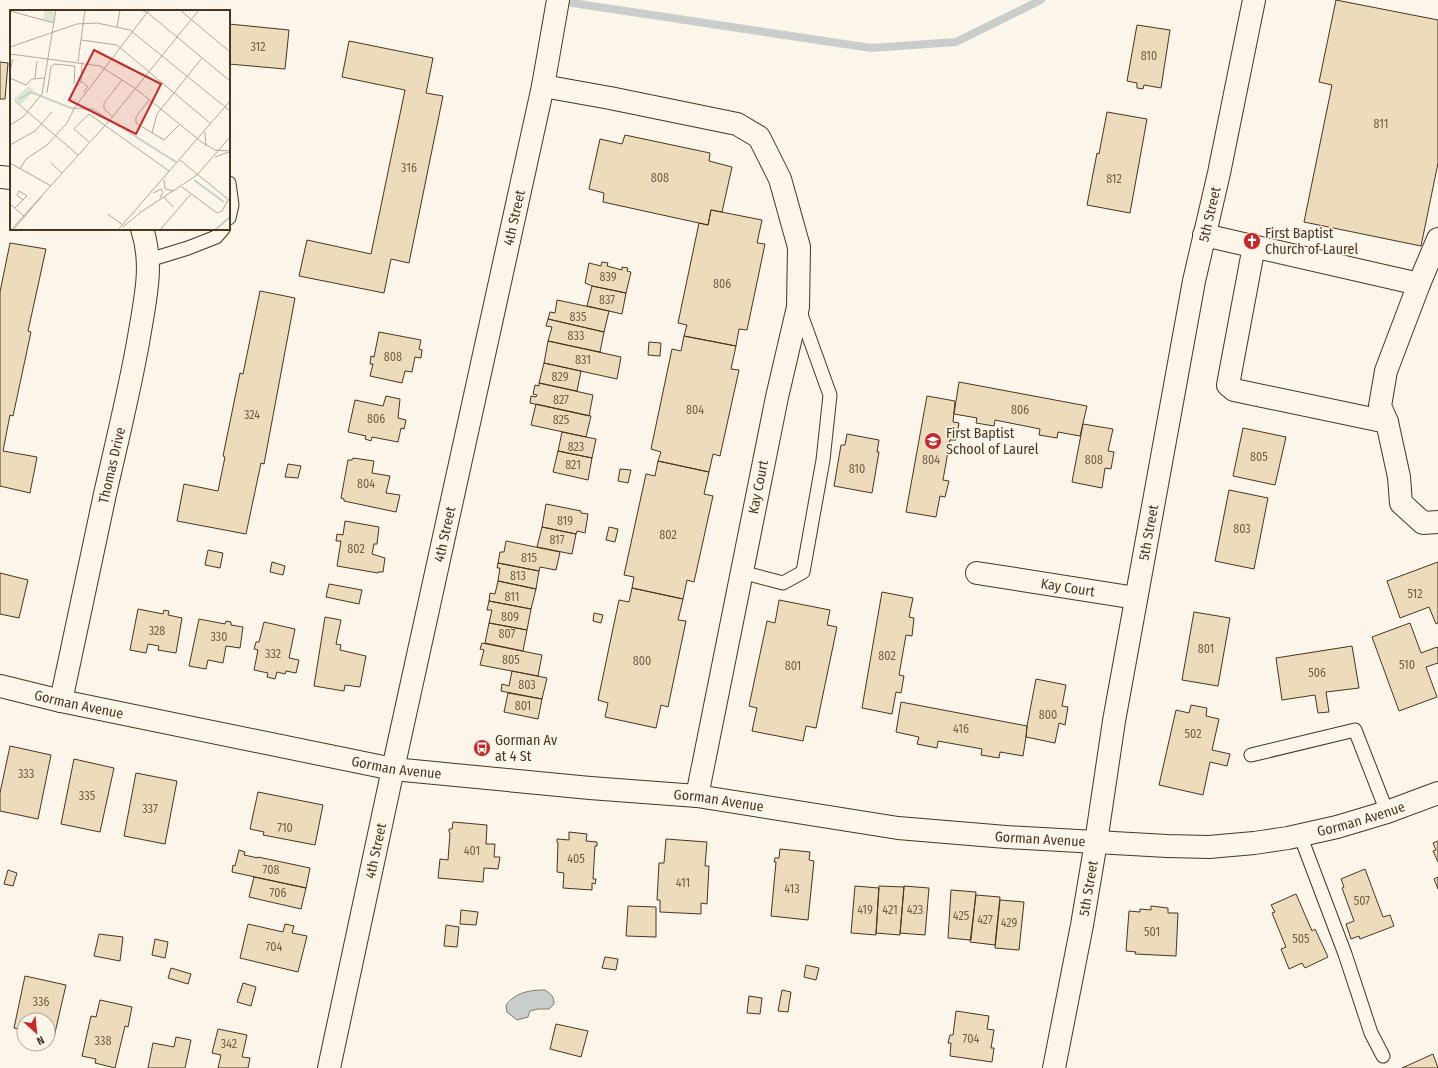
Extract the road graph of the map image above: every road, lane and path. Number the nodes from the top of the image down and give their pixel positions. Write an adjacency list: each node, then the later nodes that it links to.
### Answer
1 (558, 0): 3 (street, 4th Street)
2 (1254, 0): 10 (street, 5th Street)
3 (543, 86): 15 (street, Kay Court); 24 (street, 4th Street)
4 (0, 177): 5 (street)
5 (10, 178)
6 (230, 190): 7 (lane)
7 (230, 214)
8 (142, 230): 13 (street, Thomas Drive)
9 (222, 230): 13 (lane)
10 (1204, 235): 12 (street); 20 (street, 5th Street)
11 (1438, 239): 14 (street)
12 (1254, 246): 14 (street); 16 (street)
13 (149, 260): 22 (street, Thomas Drive)
14 (1419, 284): 16 (street)
15 (798, 307): 18 (street, Kay Court); 18 (lane)
16 (1387, 422): 17 (street)
17 (1438, 522)
18 (741, 572): 26 (street, Kay Court)
19 (977, 573): 20 (street, Kay Court)
20 (1136, 598): 29 (street, 5th Street)
21 (0, 686): 22 (street, Gorman Avenue)
22 (61, 701): 24 (street, Gorman Avenue)
23 (1251, 755): 27 (lane)
24 (393, 768): 26 (street, Gorman Avenue); 31 (street, 4th Street)
25 (1438, 793): 27 (street, Gorman Avenue)
26 (697, 796): 29 (street, Gorman Avenue)
27 (1387, 812): 28 (street, Gorman Avenue)
28 (1300, 835): 29 (street, Gorman Avenue); 30 (lane)
29 (1096, 842): 32 (street, 5th Street)
30 (1383, 1056)
31 (329, 1068)
32 (1054, 1068)

